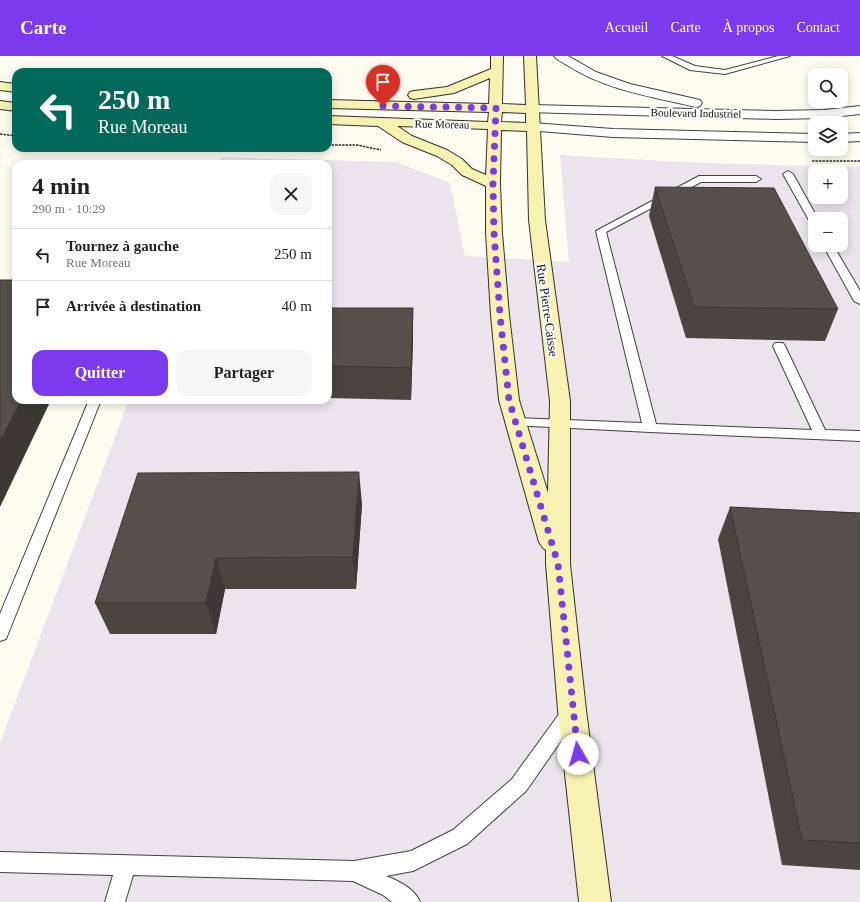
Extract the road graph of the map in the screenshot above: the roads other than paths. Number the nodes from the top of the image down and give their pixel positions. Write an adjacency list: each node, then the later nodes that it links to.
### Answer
1 (497, 56): 6 (main road, Rue Pierre-Caisse)
2 (530, 56): 16 (main road, Rue Pierre-Caisse)
3 (560, 56): 15 (street)
4 (666, 56): 5 (lane)
5 (786, 56)
6 (496, 71): 11 (main road); 13 (main road, Rue Pierre-Caisse)
7 (0, 86): 8 (main road)
8 (12, 88)
9 (332, 104): 11 (main road, Rue Moreau)
10 (0, 105): 12 (main road)
11 (368, 105): 13 (main road, Rue Moreau)
12 (12, 106)
13 (496, 108): 16 (main road, Rue Moreau); 19 (main road, Rue Pierre-Caisse)
14 (860, 110): 15 (street, Boulevard Industriel)
15 (743, 114): 16 (street, Boulevard Industriel)
16 (532, 118): 19 (main road, Rue Moreau); 21 (street, Boulevard Industriel); 32 (main road, Rue Pierre-Caisse)
17 (332, 120): 18 (main road, Rue Moreau)
18 (381, 122): 19 (main road, Rue Moreau); 25 (main road)
19 (495, 125): 25 (main road, Rue Pierre-Caisse)
20 (860, 137): 22 (street)
21 (808, 138)
22 (848, 138)
23 (788, 174): 26 (lane)
24 (756, 179): 33 (lane)
25 (493, 184): 31 (main road, Rue Pierre-Caisse)
26 (809, 212)
27 (832, 252): 28 (lane)
28 (860, 301)
29 (779, 346): 34 (lane)
30 (93, 404): 37 (lane)
31 (516, 422): 32 (lane); 36 (main road, Rue Pierre-Caisse)
32 (560, 424): 33 (lane); 36 (main road, Rue Pierre-Caisse)
33 (650, 428): 34 (lane)
34 (821, 435): 35 (lane)
35 (860, 436)
36 (558, 564): 38 (main road, Rue Pierre-Caisse)
37 (0, 634)
38 (572, 710): 41 (lane); 44 (main road, Rue Pierre-Caisse)
39 (0, 862): 40 (lane)
40 (126, 866): 41 (lane); 42 (lane)
41 (354, 871): 43 (lane)
42 (116, 902)
43 (410, 902)
44 (595, 902)

